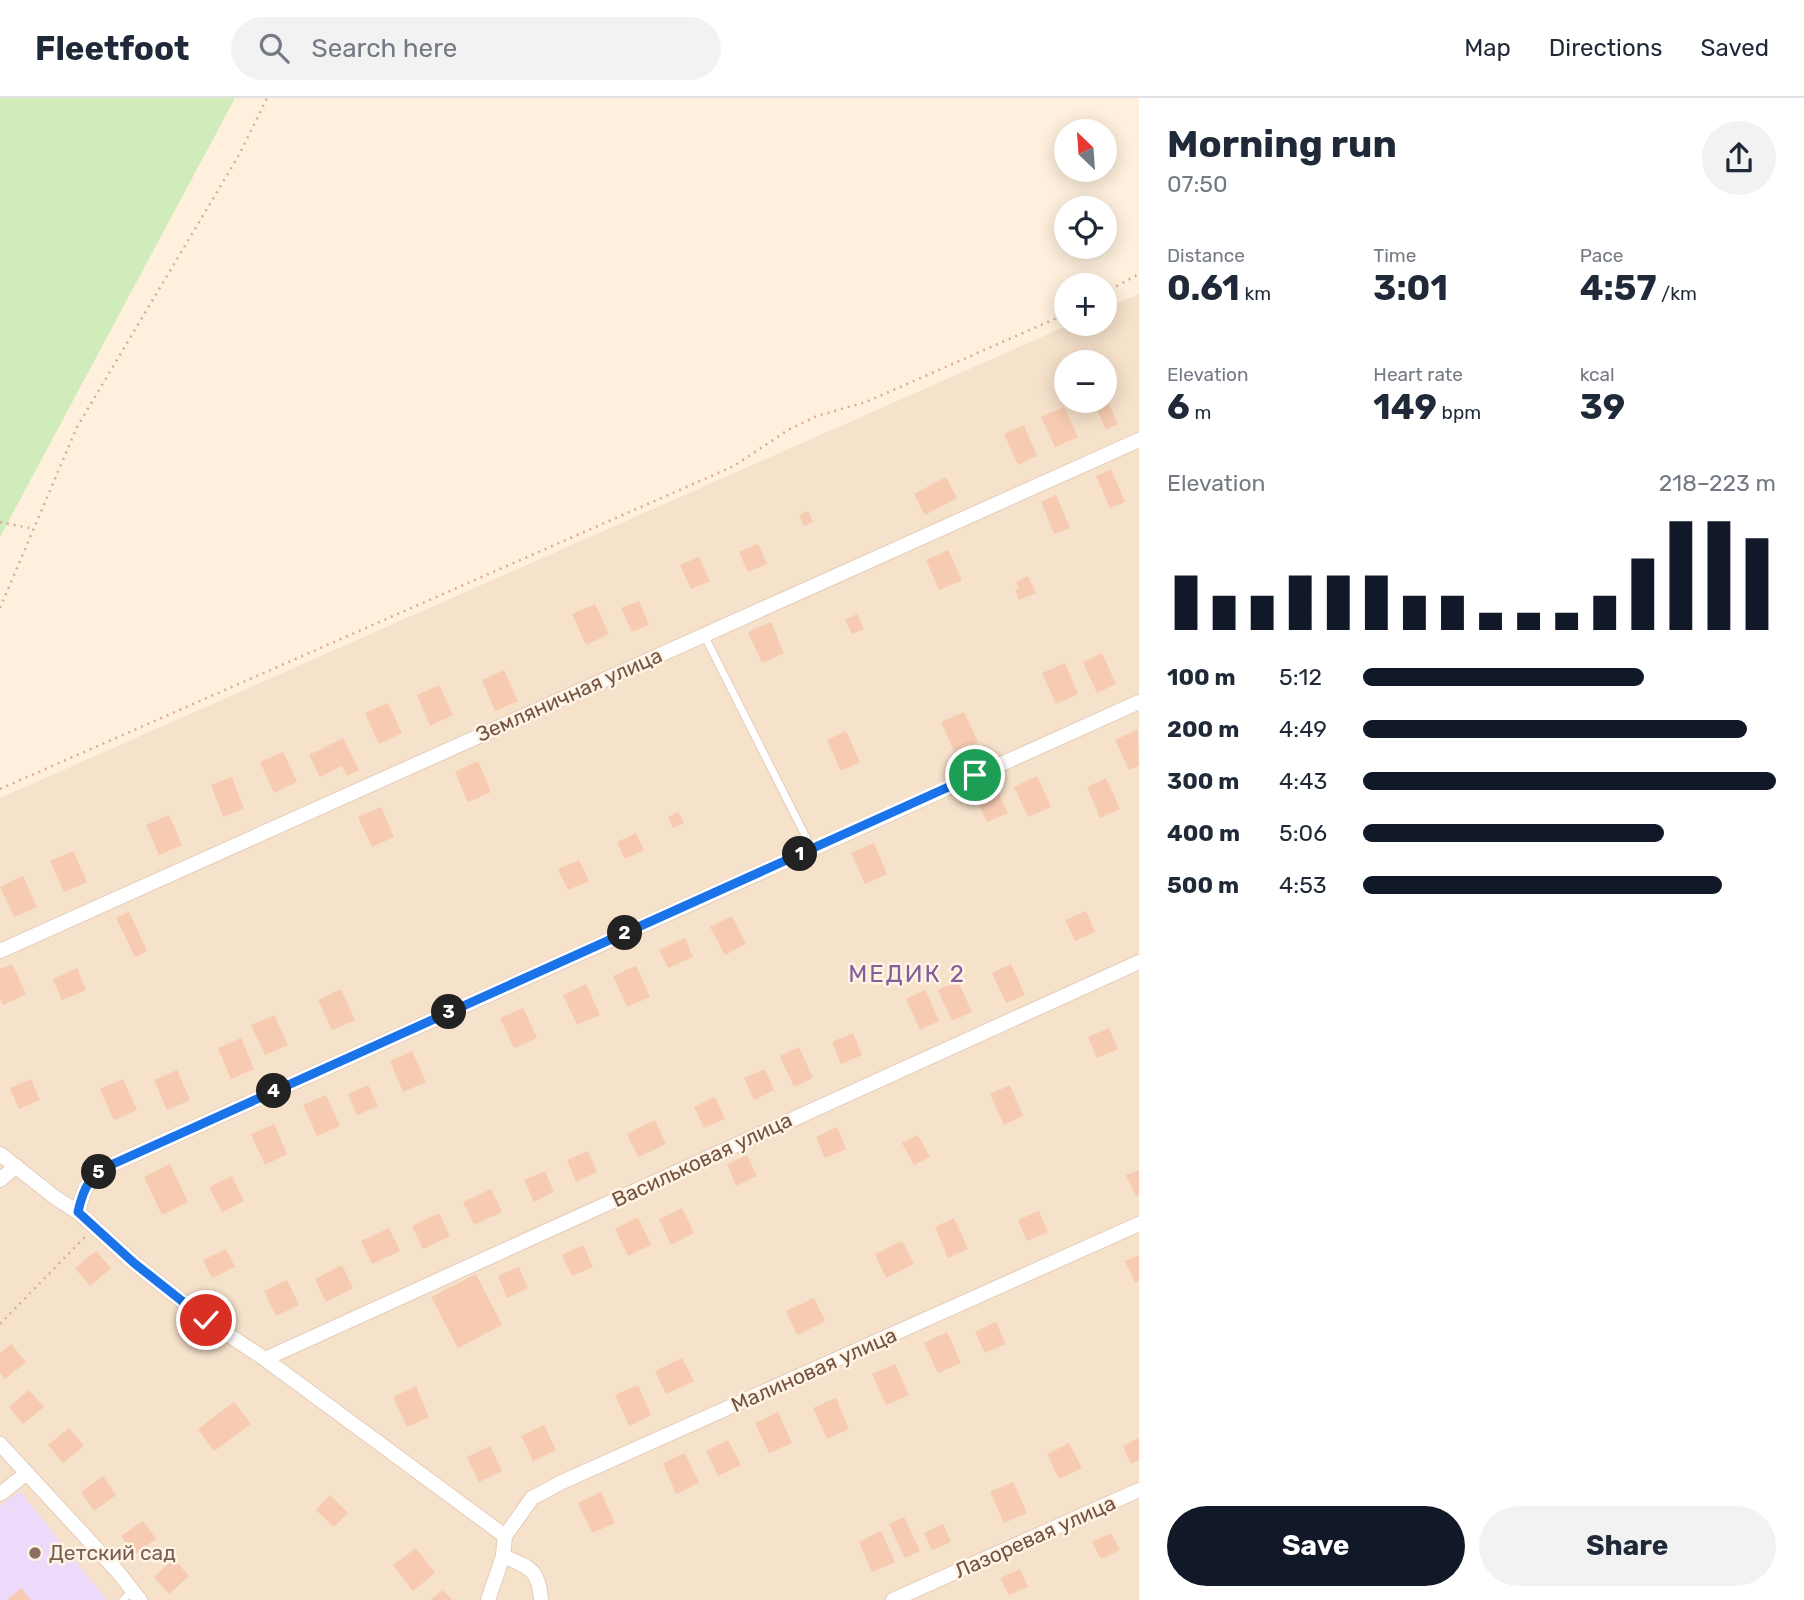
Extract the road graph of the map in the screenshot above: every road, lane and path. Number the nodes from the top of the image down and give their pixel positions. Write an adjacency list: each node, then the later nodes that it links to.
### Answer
1 (267, 98): 7 (path)
2 (1139, 274): 3 (path)
3 (1117, 286)
4 (1054, 319): 11 (path)
5 (1139, 440): 9 (street, Земляничная улица)
6 (0, 522): 7 (path)
7 (34, 529): 8 (path)
8 (0, 608)
9 (704, 635): 12 (lane); 13 (street, Земляничная улица)
10 (1139, 702): 12 (street)
11 (0, 789)
12 (812, 849): 18 (street)
13 (0, 951)
14 (1139, 962): 22 (street, Васильковая улица)
15 (0, 1154): 16 (street)
16 (16, 1166): 17 (street); 18 (street)
17 (0, 1180)
18 (78, 1212): 20 (street)
19 (1139, 1224): 27 (street, Малиновая улица)
20 (95, 1228): 21 (path); 22 (street)
21 (0, 1324)
22 (265, 1359): 27 (street)
23 (0, 1444): 24 (street)
24 (27, 1474): 26 (street); 29 (street)
25 (1139, 1490): 32 (street, Лазоревая улица)
26 (0, 1494)
27 (505, 1536): 28 (street)
28 (503, 1556): 30 (street); 31 (street)
29 (132, 1597)
30 (488, 1600)
31 (541, 1600)
32 (893, 1600)

